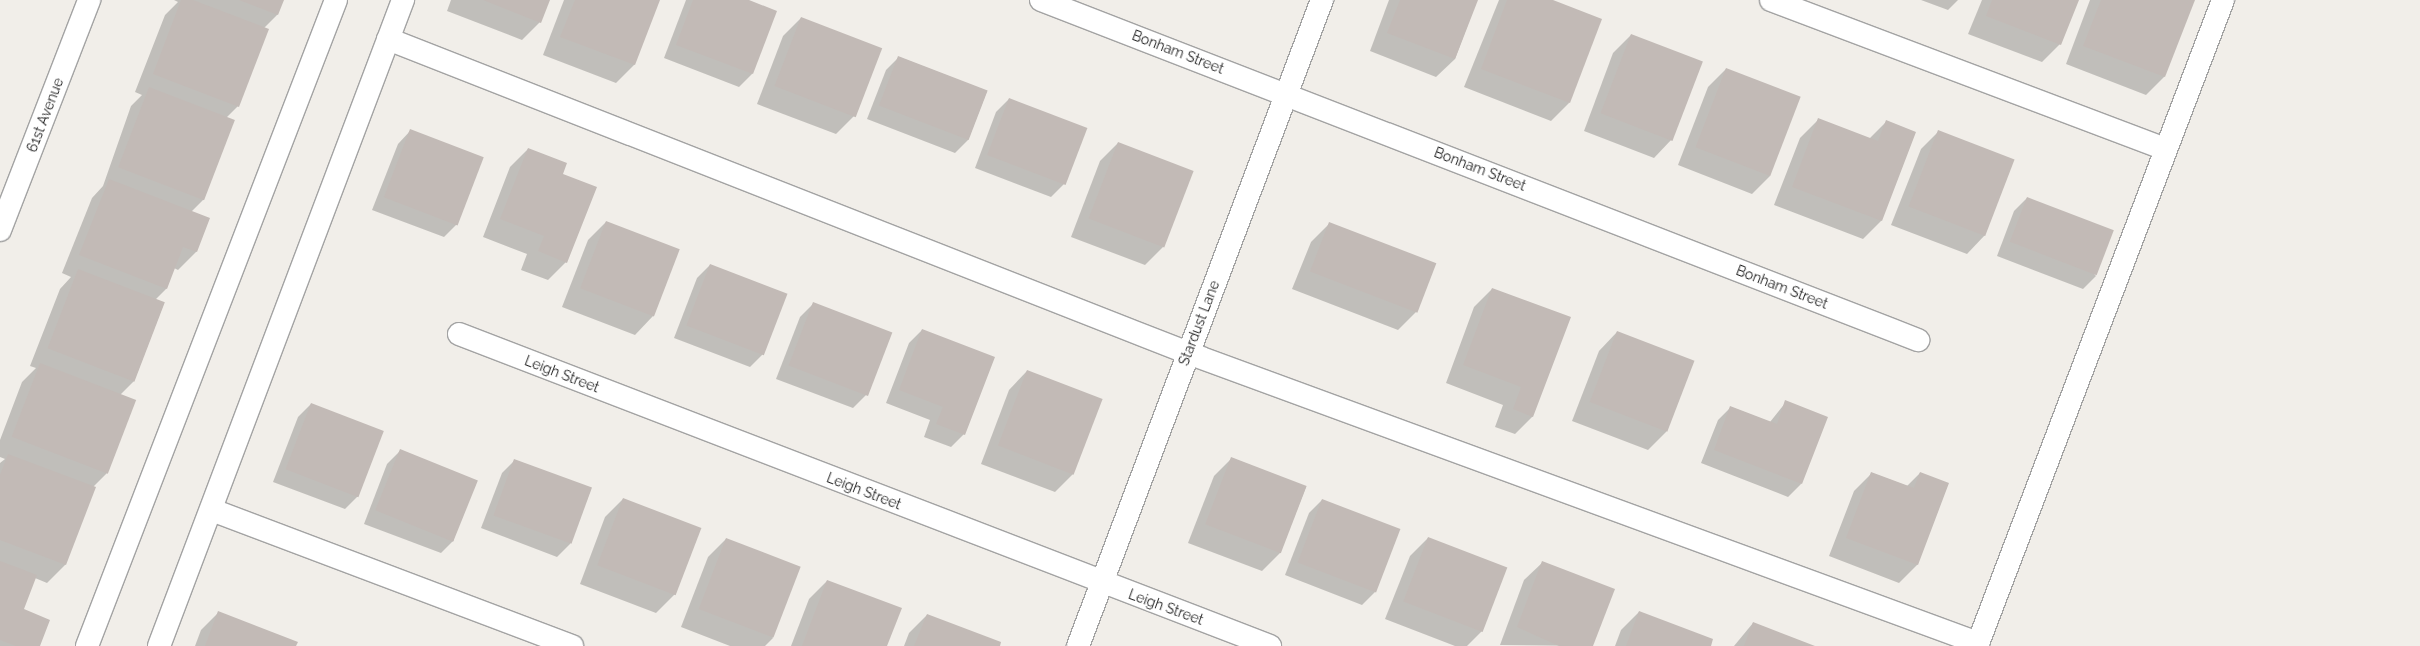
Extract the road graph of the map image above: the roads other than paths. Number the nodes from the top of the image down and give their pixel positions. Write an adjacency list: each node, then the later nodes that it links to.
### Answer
1 (89, 0): 11 (street, 61st Avenue)
2 (336, 0): 18 (street)
3 (403, 0): 8 (street)
4 (1041, 0): 9 (street, Bonham Street)
5 (1322, 0): 9 (street, Stardust Lane)
6 (1771, 0): 10 (street)
7 (2222, 0): 10 (street)
8 (388, 39): 14 (street); 15 (street)
9 (1286, 94): 13 (street, Bonham Street); 14 (street, Stardust Lane)
10 (2165, 149): 17 (street)
11 (0, 230)
12 (459, 334): 16 (street, Leigh Street)
13 (1918, 340)
14 (1188, 352): 16 (street, Stardust Lane); 17 (street)
15 (212, 510): 19 (street); 20 (street)
16 (1101, 583): 21 (street, Stardust Lane); 22 (street, Leigh Street)
17 (1978, 645)
18 (87, 646)
19 (159, 646)
20 (572, 646)
21 (1078, 646)
22 (1270, 646)

